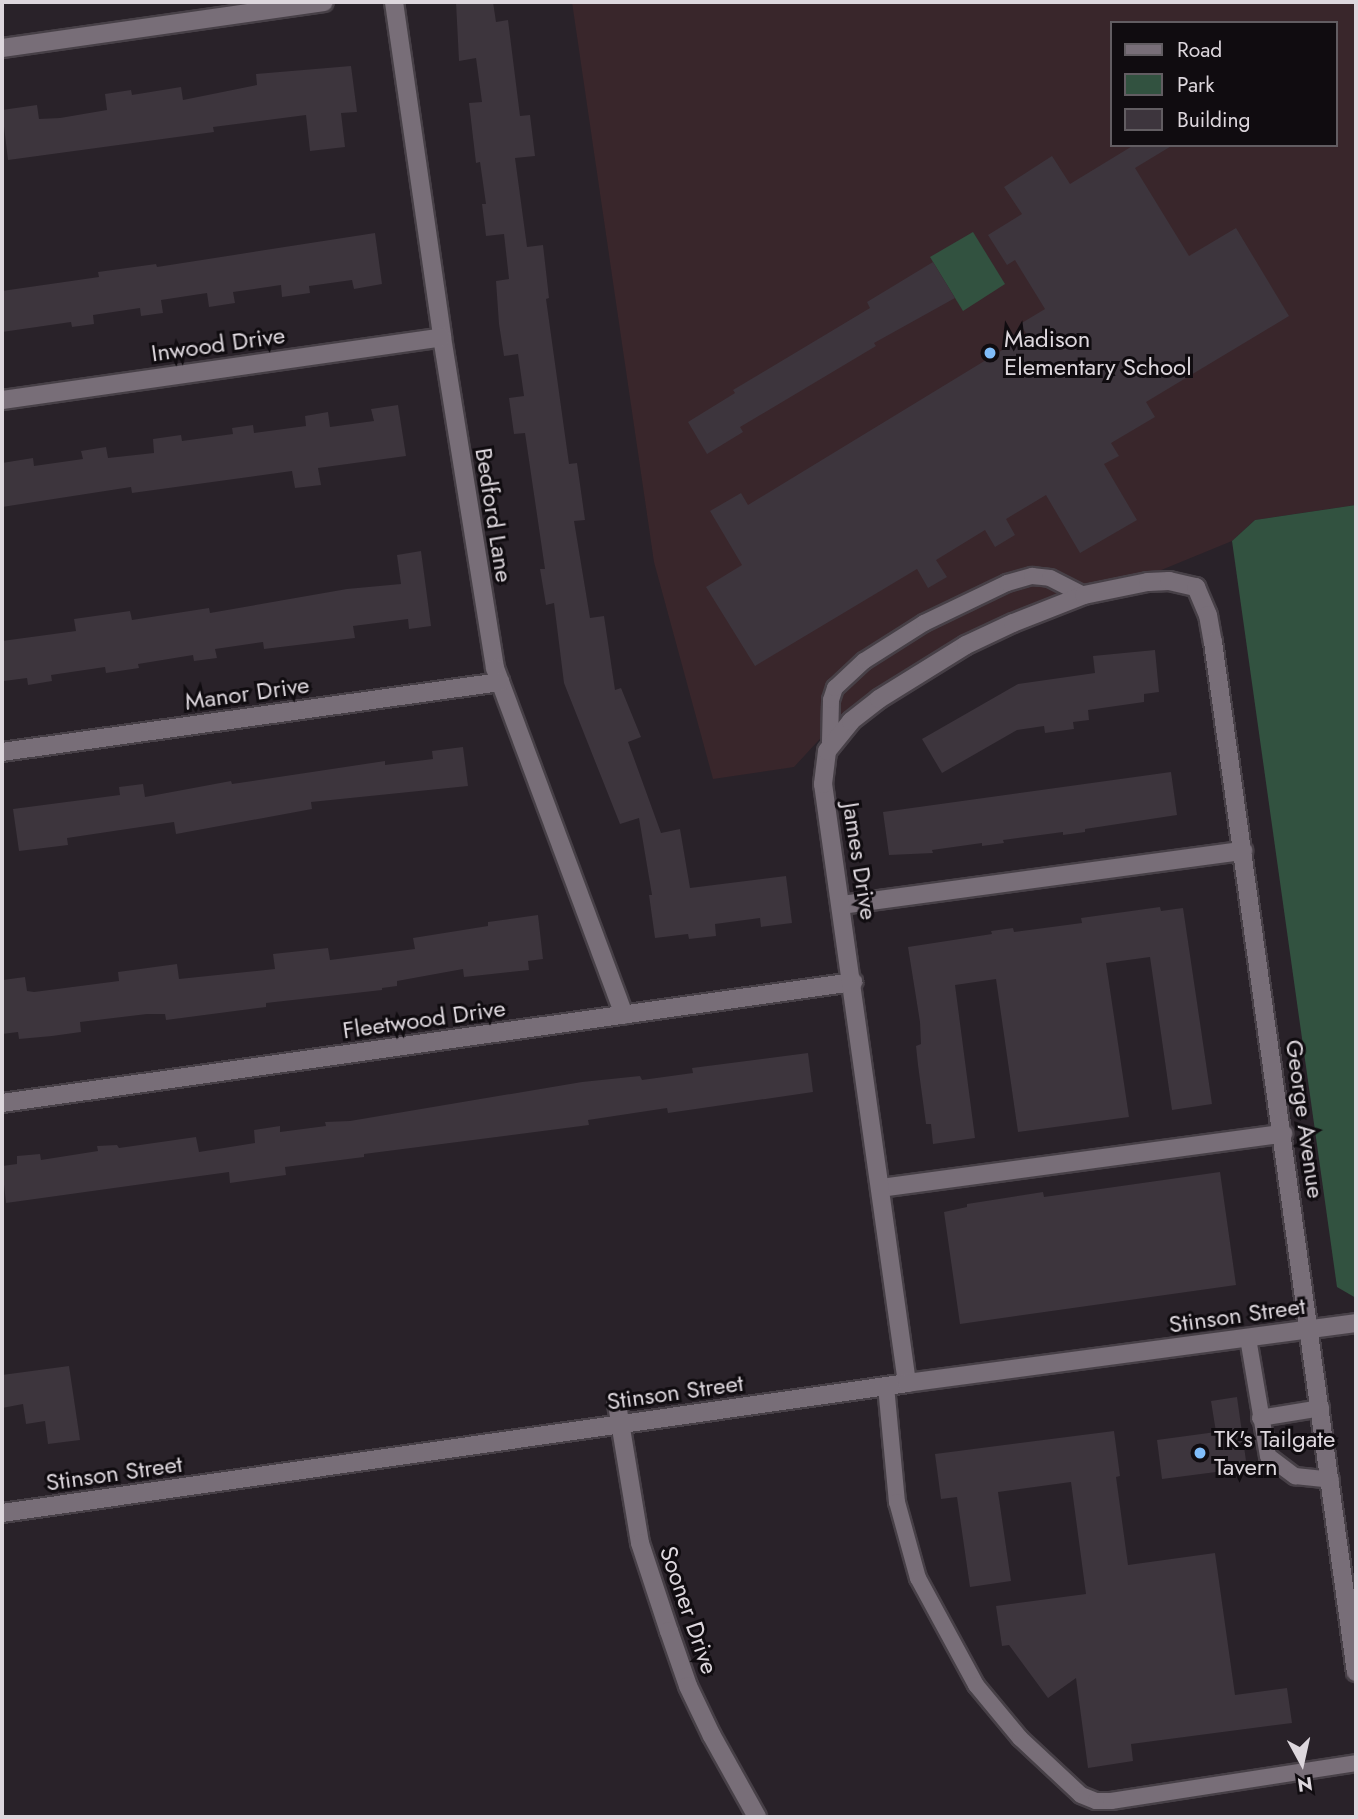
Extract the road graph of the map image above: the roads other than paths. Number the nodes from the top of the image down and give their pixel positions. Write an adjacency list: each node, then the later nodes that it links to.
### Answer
1 (324, 2): 3 (street)
2 (394, 2): 4 (street, Bedford Lane)
3 (2, 48)
4 (442, 337): 5 (street, Inwood Drive); 7 (street, Bedford Lane)
5 (2, 400)
6 (1084, 595): 8 (street); 8 (lane); 10 (street, George Avenue)
7 (500, 682): 9 (street, Manor Drive); 13 (street, Bedford Lane)
8 (831, 742): 11 (street, James Drive)
9 (2, 752)
10 (1242, 851): 11 (street); 15 (street, George Avenue)
11 (842, 905): 12 (street, James Drive)
12 (853, 982): 13 (street, Fleetwood Drive); 16 (street, James Drive)
13 (624, 1015): 14 (street, Fleetwood Drive)
14 (2, 1103)
15 (1283, 1134): 16 (street); 18 (street, George Avenue)
16 (881, 1188): 20 (street, James Drive)
17 (1356, 1324): 18 (street, Stinson Street)
18 (1311, 1329): 19 (street, Stinson Street); 23 (street, George Avenue)
19 (1248, 1338): 20 (street, Stinson Street); 24 (lane)
20 (907, 1384): 21 (street, Stinson Street)
21 (886, 1387): 25 (street, Stinson Street); 29 (lane)
22 (617, 1404): 25 (street, Sooner Drive)
23 (1321, 1408): 24 (lane); 26 (street, George Avenue)
24 (1260, 1418): 26 (lane)
25 (621, 1425): 27 (street, Stinson Street); 30 (street, Sooner Drive)
26 (1331, 1480): 28 (street, George Avenue)
27 (2, 1513)
28 (1356, 1672)
29 (1356, 1763)
30 (757, 1817)

